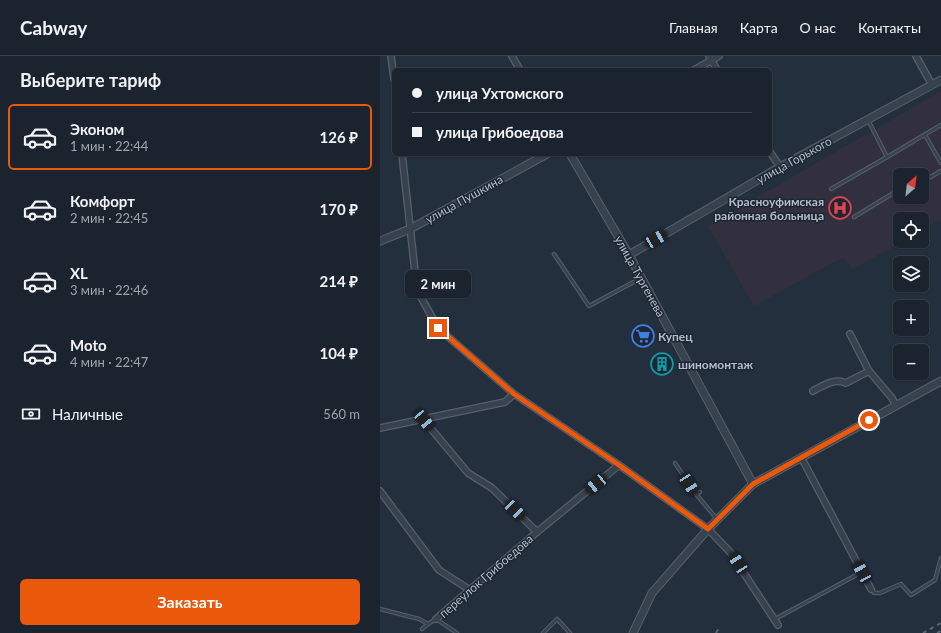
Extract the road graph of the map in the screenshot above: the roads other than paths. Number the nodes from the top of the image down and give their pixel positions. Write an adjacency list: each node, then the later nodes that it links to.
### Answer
1 (391, 56): 6 (street)
2 (512, 56): 7 (street)
3 (719, 56): 5 (street)
4 (916, 56): 11 (street)
5 (710, 58): 8 (street); 9 (street)
6 (392, 68)
7 (519, 68)
8 (697, 68)
9 (716, 68)
10 (941, 80): 11 (street, улица Горького)
11 (932, 85): 12 (street, улица Горького)
12 (867, 120): 19 (lane); 21 (street, улица Горького)
13 (941, 125): 14 (lane)
14 (925, 135): 19 (lane); 20 (lane)
15 (772, 155): 21 (street)
16 (402, 156): 27 (street)
17 (543, 156): 27 (street, улица Пушкина)
18 (571, 156): 30 (street, улица Тургенева)
19 (887, 157): 24 (lane)
20 (941, 163)
21 (780, 167): 30 (street, улица Горького)
22 (941, 171): 23 (lane)
23 (929, 178)
24 (831, 189)
25 (893, 193): 26 (lane)
26 (854, 217)
27 (410, 229): 28 (street, улица Пушкина); 36 (street)
28 (380, 241)
29 (554, 254): 31 (lane)
30 (629, 255): 31 (street, улица Тургенева)
31 (641, 278): 43 (street, улица Тургенева)
32 (850, 334): 33 (street)
33 (869, 371): 35 (street); 37 (street)
34 (941, 381): 37 (street)
35 (813, 391)
36 (514, 394): 38 (street); 42 (street)
37 (896, 406): 40 (street)
38 (423, 419): 39 (street); 49 (street, переулок Грибоедова)
39 (380, 428)
40 (801, 457): 43 (street); 51 (street)
41 (675, 463): 46 (lane)
42 (619, 465): 48 (street); 49 (street, переулок Грибоедова)
43 (753, 484): 47 (street)
44 (380, 491): 53 (street)
45 (700, 492): 46 (lane)
46 (696, 494): 47 (lane)
47 (717, 520): 48 (street)
48 (708, 529): 56 (street); 62 (street)
49 (537, 532): 53 (street, переулок Грибоедова)
50 (941, 558): 52 (lane)
51 (862, 572): 52 (street); 56 (lane)
52 (871, 589)
53 (470, 590): 55 (street, переулок Грибоедова)
54 (380, 609): 57 (lane)
55 (436, 619): 57 (lane); 59 (lane)
56 (776, 622)
57 (428, 624): 58 (lane)
58 (422, 629)
59 (457, 633)
60 (543, 633): 61 (lane)
61 (570, 633)
62 (633, 633)

